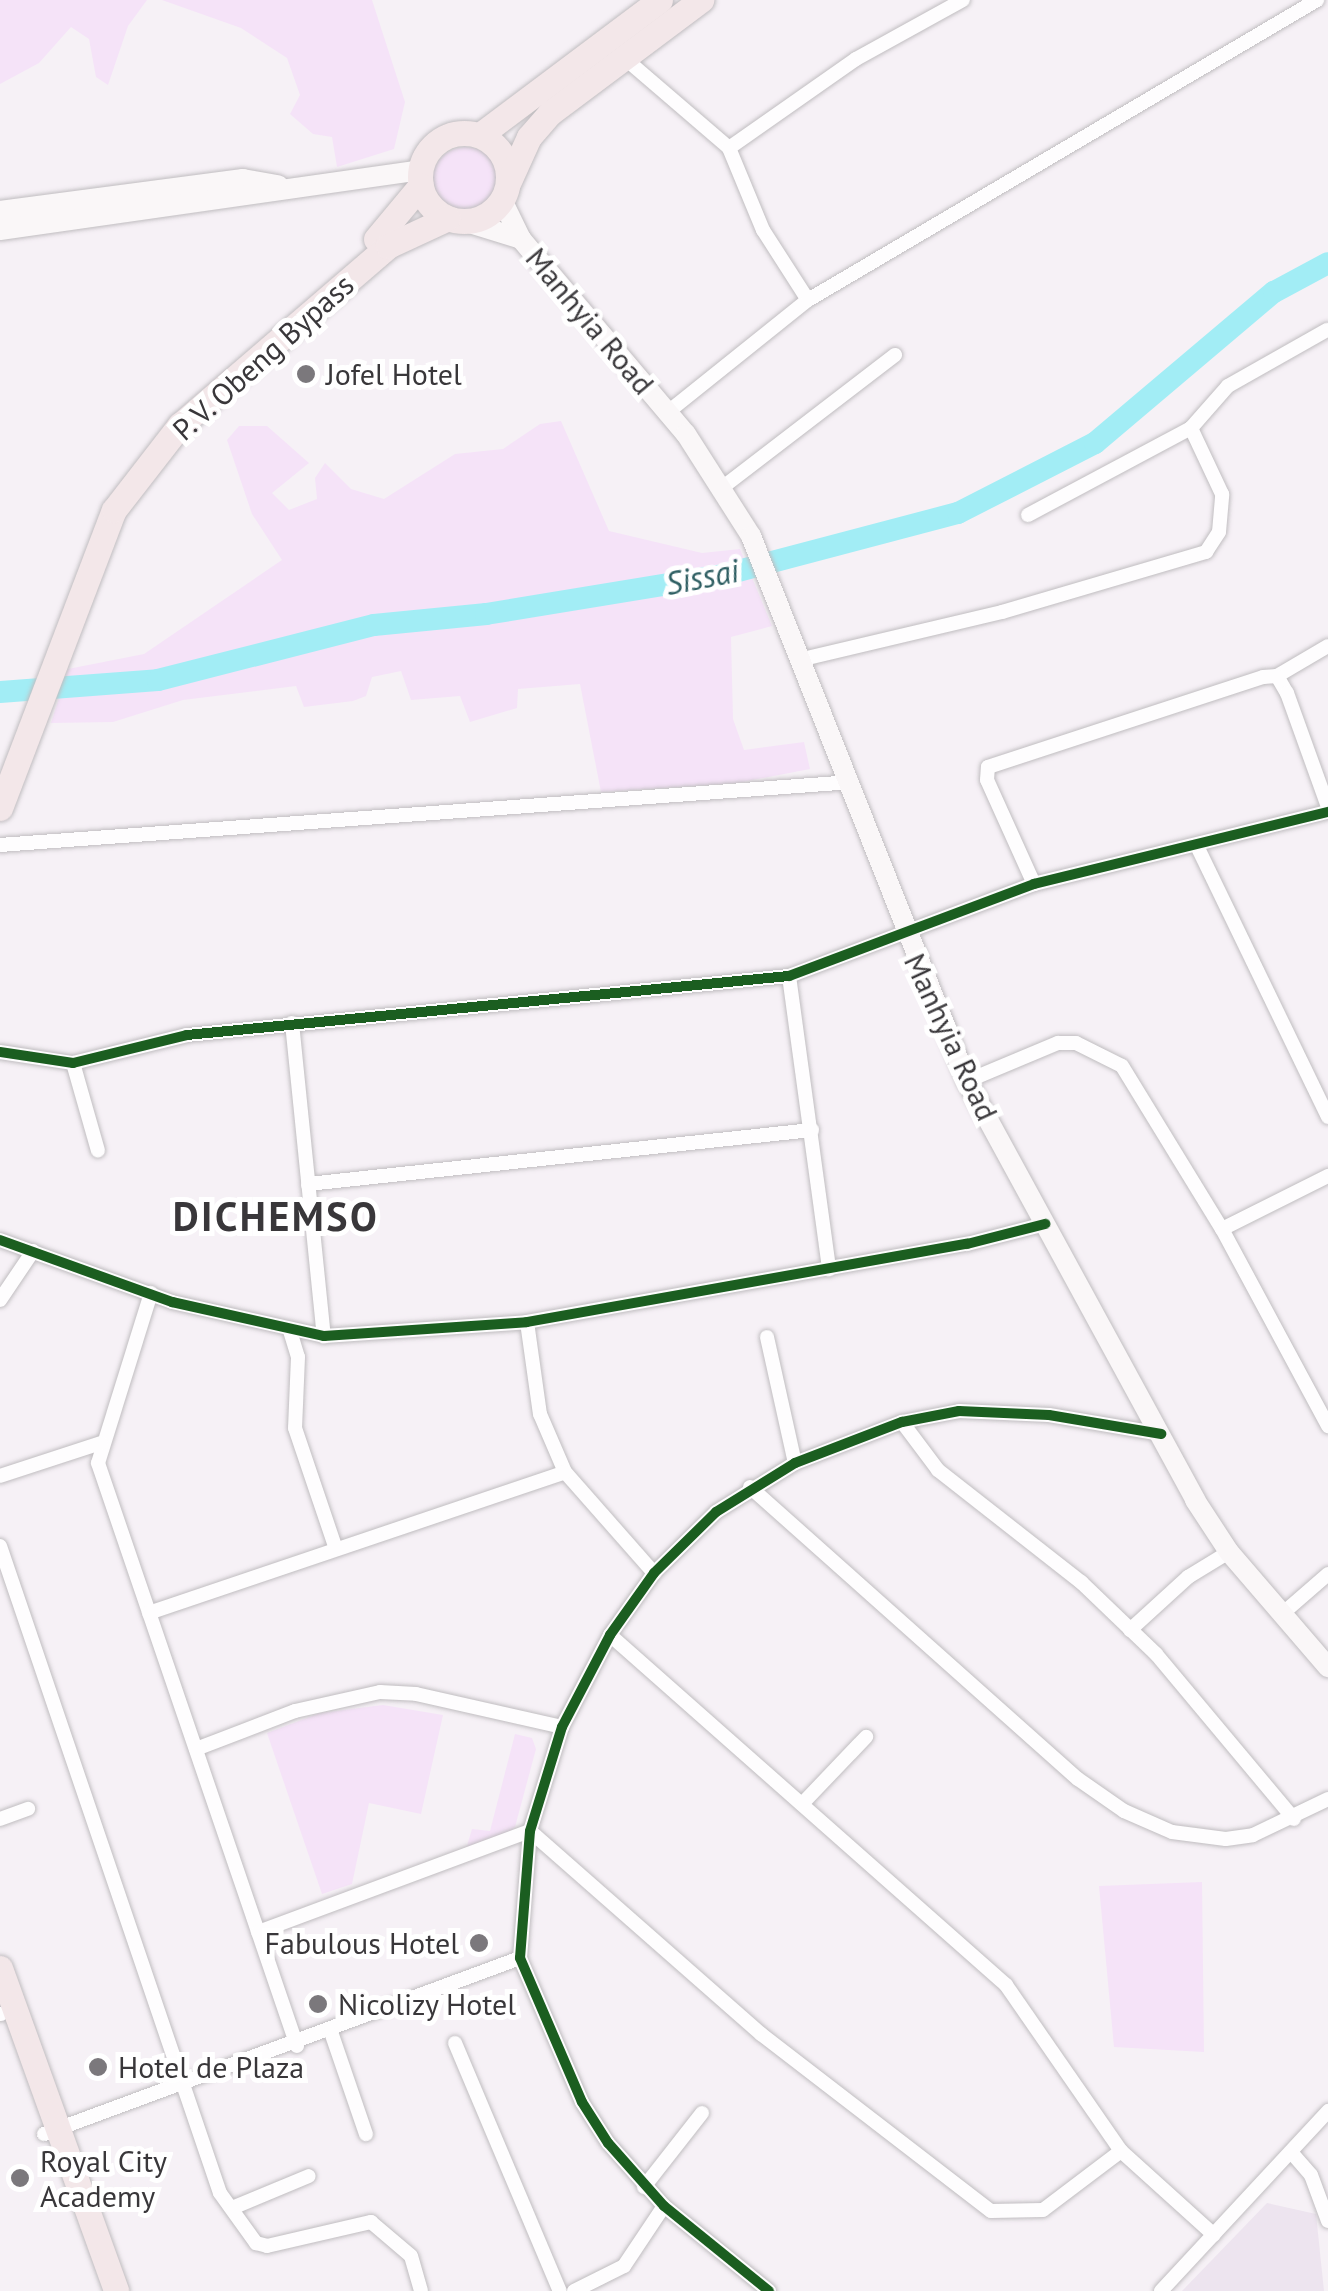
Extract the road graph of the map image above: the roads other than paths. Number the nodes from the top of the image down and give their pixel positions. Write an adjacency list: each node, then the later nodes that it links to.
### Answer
1 (660, 0): 6 (highway)
2 (701, 0): 5 (highway)
3 (963, 0): 7 (street)
4 (1317, 0): 15 (street)
5 (621, 54): 7 (street); 10 (highway)
6 (480, 135): 8 (highway); 10 (highway)
7 (729, 148): 15 (street)
8 (421, 178): 9 (main road); 12 (highway); 25 (highway, P. V. Obeng Bypass)
9 (285, 187): 11 (main road); 13 (main road)
10 (505, 190): 12 (highway); 14 (main road, Manhyia Road)
11 (0, 211)
12 (455, 219): 14 (main road); 25 (highway, P. V. Obeng Bypass)
13 (0, 230)
14 (521, 239): 18 (main road, Manhyia Road)
15 (808, 300): 18 (street)
16 (1327, 330): 19 (street)
17 (896, 355): 20 (street)
18 (668, 412): 20 (main road, Manhyia Road)
19 (1190, 428): 21 (street); 23 (street)
20 (723, 487): 23 (main road, Manhyia Road)
21 (1028, 515)
22 (1328, 646): 24 (street)
23 (804, 659): 27 (main road, Manhyia Road)
24 (1277, 676): 29 (street); 32 (street)
25 (36, 691): 26 (highway, P. V. Obeng Bypass); 28 (highway, P. V. Obeng Bypass)
26 (0, 760)
27 (852, 782): 30 (street); 33 (main road, Manhyia Road)
28 (0, 808)
29 (1328, 810): 31 (street)
30 (0, 846)
31 (1197, 846): 32 (street); 39 (street)
32 (1034, 884): 33 (street)
33 (904, 933): 34 (street); 38 (main road, Manhyia Road)
34 (788, 976): 35 (street); 40 (street)
35 (292, 1023): 37 (street); 43 (street)
36 (0, 1052): 37 (street)
37 (73, 1063): 41 (street)
38 (967, 1081): 44 (main road, Manhyia Road); 45 (street)
39 (1328, 1117)
40 (812, 1130): 43 (street); 48 (street)
41 (98, 1151)
42 (1328, 1176): 45 (street)
43 (308, 1184): 53 (street)
44 (1045, 1224): 48 (street); 57 (main road, Manhyia Road)
45 (1222, 1228): 56 (street)
46 (0, 1240): 47 (street)
47 (33, 1251): 49 (street); 50 (street)
48 (830, 1269): 51 (street)
49 (151, 1294): 52 (street); 58 (street)
50 (0, 1300)
51 (527, 1322): 53 (street); 60 (street)
52 (290, 1331): 53 (street); 64 (street)
53 (324, 1336)
54 (767, 1337): 59 (street)
55 (902, 1422): 57 (street); 59 (street); 70 (street)
56 (1328, 1426)
57 (1161, 1434): 65 (main road, Manhyia Road)
58 (101, 1442): 61 (street); 68 (street)
59 (796, 1463): 62 (street)
60 (565, 1472): 64 (street); 66 (street)
61 (0, 1476)
62 (750, 1488): 66 (street); 80 (street)
63 (0, 1546): 89 (street)
64 (336, 1550): 68 (street)
65 (1229, 1552): 69 (main road, Manhyia Road); 70 (street)
66 (654, 1572): 71 (street)
67 (1328, 1574): 69 (street)
68 (149, 1613): 75 (street)
69 (1282, 1614): 72 (main road, Manhyia Road)
70 (1130, 1630): 80 (street)
71 (610, 1635): 73 (street); 77 (street)
72 (1328, 1668)
73 (562, 1727): 75 (street); 81 (street)
74 (866, 1737): 77 (street)
75 (196, 1749): 82 (street)
76 (1328, 1799): 80 (street)
77 (802, 1804): 94 (street)
78 (28, 1809): 79 (street)
79 (0, 1819)
80 (1294, 1819)
81 (530, 1831): 82 (street); 83 (street); 94 (street)
82 (258, 1932): 88 (street)
83 (520, 1958): 86 (street); 97 (street)
84 (0, 1968): 92 (highway)
85 (0, 2013): 92 (highway)
86 (331, 2032): 88 (street); 93 (street)
87 (455, 2043): 105 (street)
88 (297, 2046): 89 (street)
89 (187, 2084): 92 (street); 99 (street)
90 (1328, 2110): 95 (street)
91 (702, 2113): 97 (street)
92 (51, 2132): 102 (highway); 103 (highway)
93 (366, 2134)
94 (1120, 2151): 101 (street)
95 (1291, 2152): 100 (street); 101 (street)
96 (310, 2176): 99 (street)
97 (644, 2187): 98 (street)
98 (664, 2206): 106 (street); 107 (street)
99 (232, 2208): 104 (street)
100 (1328, 2221)
101 (1214, 2235): 108 (street)
102 (102, 2291)
103 (116, 2291)
104 (422, 2291)
105 (560, 2291)
106 (574, 2291)
107 (769, 2291)
108 (1161, 2291)

